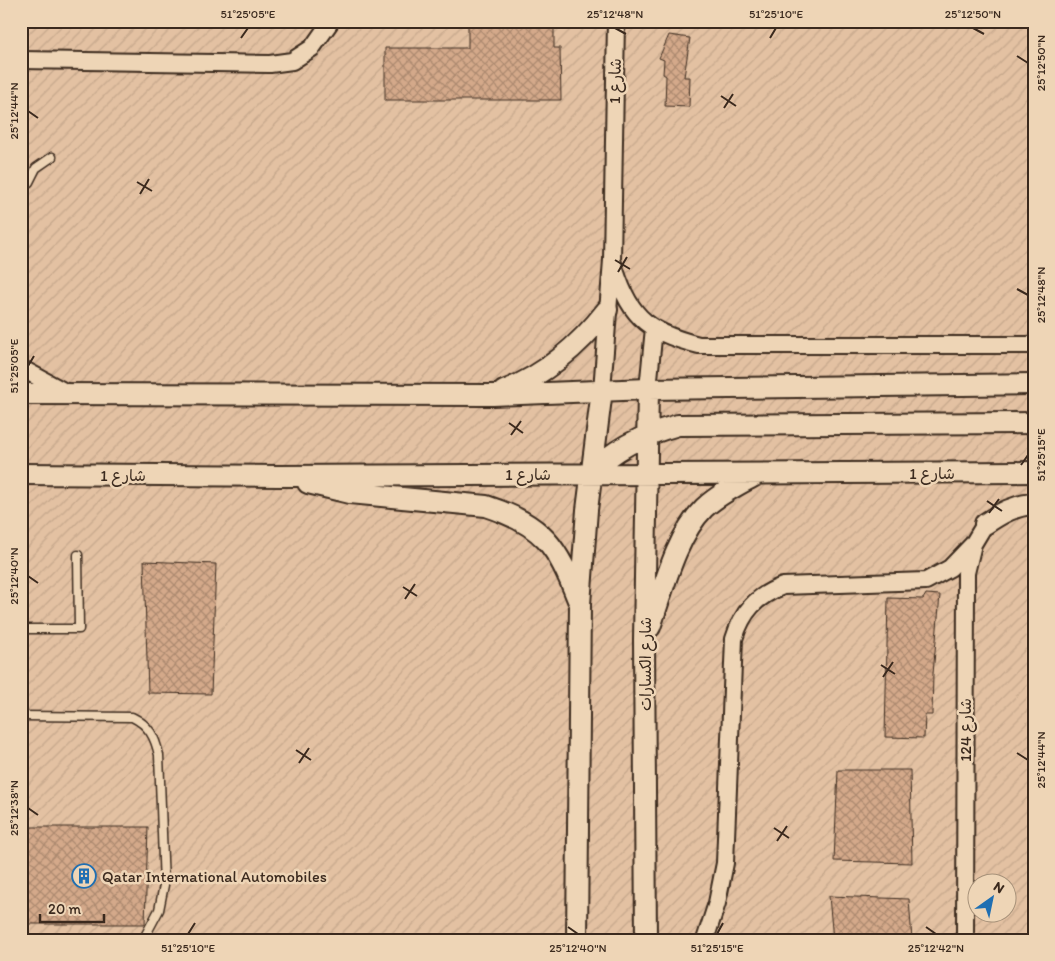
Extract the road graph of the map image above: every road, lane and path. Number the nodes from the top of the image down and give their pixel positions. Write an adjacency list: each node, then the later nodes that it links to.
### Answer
1 (330, 21): 3 (street)
2 (616, 21): 6 (street, شارع 1)
3 (21, 60)
4 (52, 157): 5 (lane)
5 (21, 188)
6 (612, 260): 7 (street, شارع 1); 8 (street, شارع 1)
7 (607, 310): 13 (street, شارع 1); 16 (street)
8 (654, 328): 9 (street, شارع 1); 12 (street)
9 (1034, 345)
10 (21, 368): 15 (street)
11 (1034, 384): 12 (street)
12 (648, 389): 13 (street); 18 (street, شارع الكسارات)
13 (602, 390): 16 (street); 20 (street)
14 (21, 394): 15 (street)
15 (69, 394): 16 (street)
16 (493, 395)
17 (1034, 423): 18 (street)
18 (647, 436): 20 (street); 22 (street, شارع الكسارات)
19 (1034, 472): 23 (street, شارع 1)
20 (591, 473): 22 (street, شارع 1); 24 (street, شارع 1); 29 (street)
21 (21, 474): 24 (street, شارع 1)
22 (646, 474): 23 (street, شارع 1); 31 (street, شارع الكسارات)
23 (758, 474): 31 (street)
24 (280, 476): 29 (street)
25 (1034, 504): 26 (street)
26 (985, 524): 27 (street, شارع 124)
27 (973, 544): 36 (street); 37 (street, شارع 124)
28 (78, 555): 30 (lane)
29 (580, 604): 34 (street)
30 (21, 629)
31 (644, 640): 35 (street, شارع الكسارات)
32 (21, 716): 33 (lane)
33 (143, 940)
34 (577, 940)
35 (646, 940)
36 (705, 940)
37 (965, 940)

